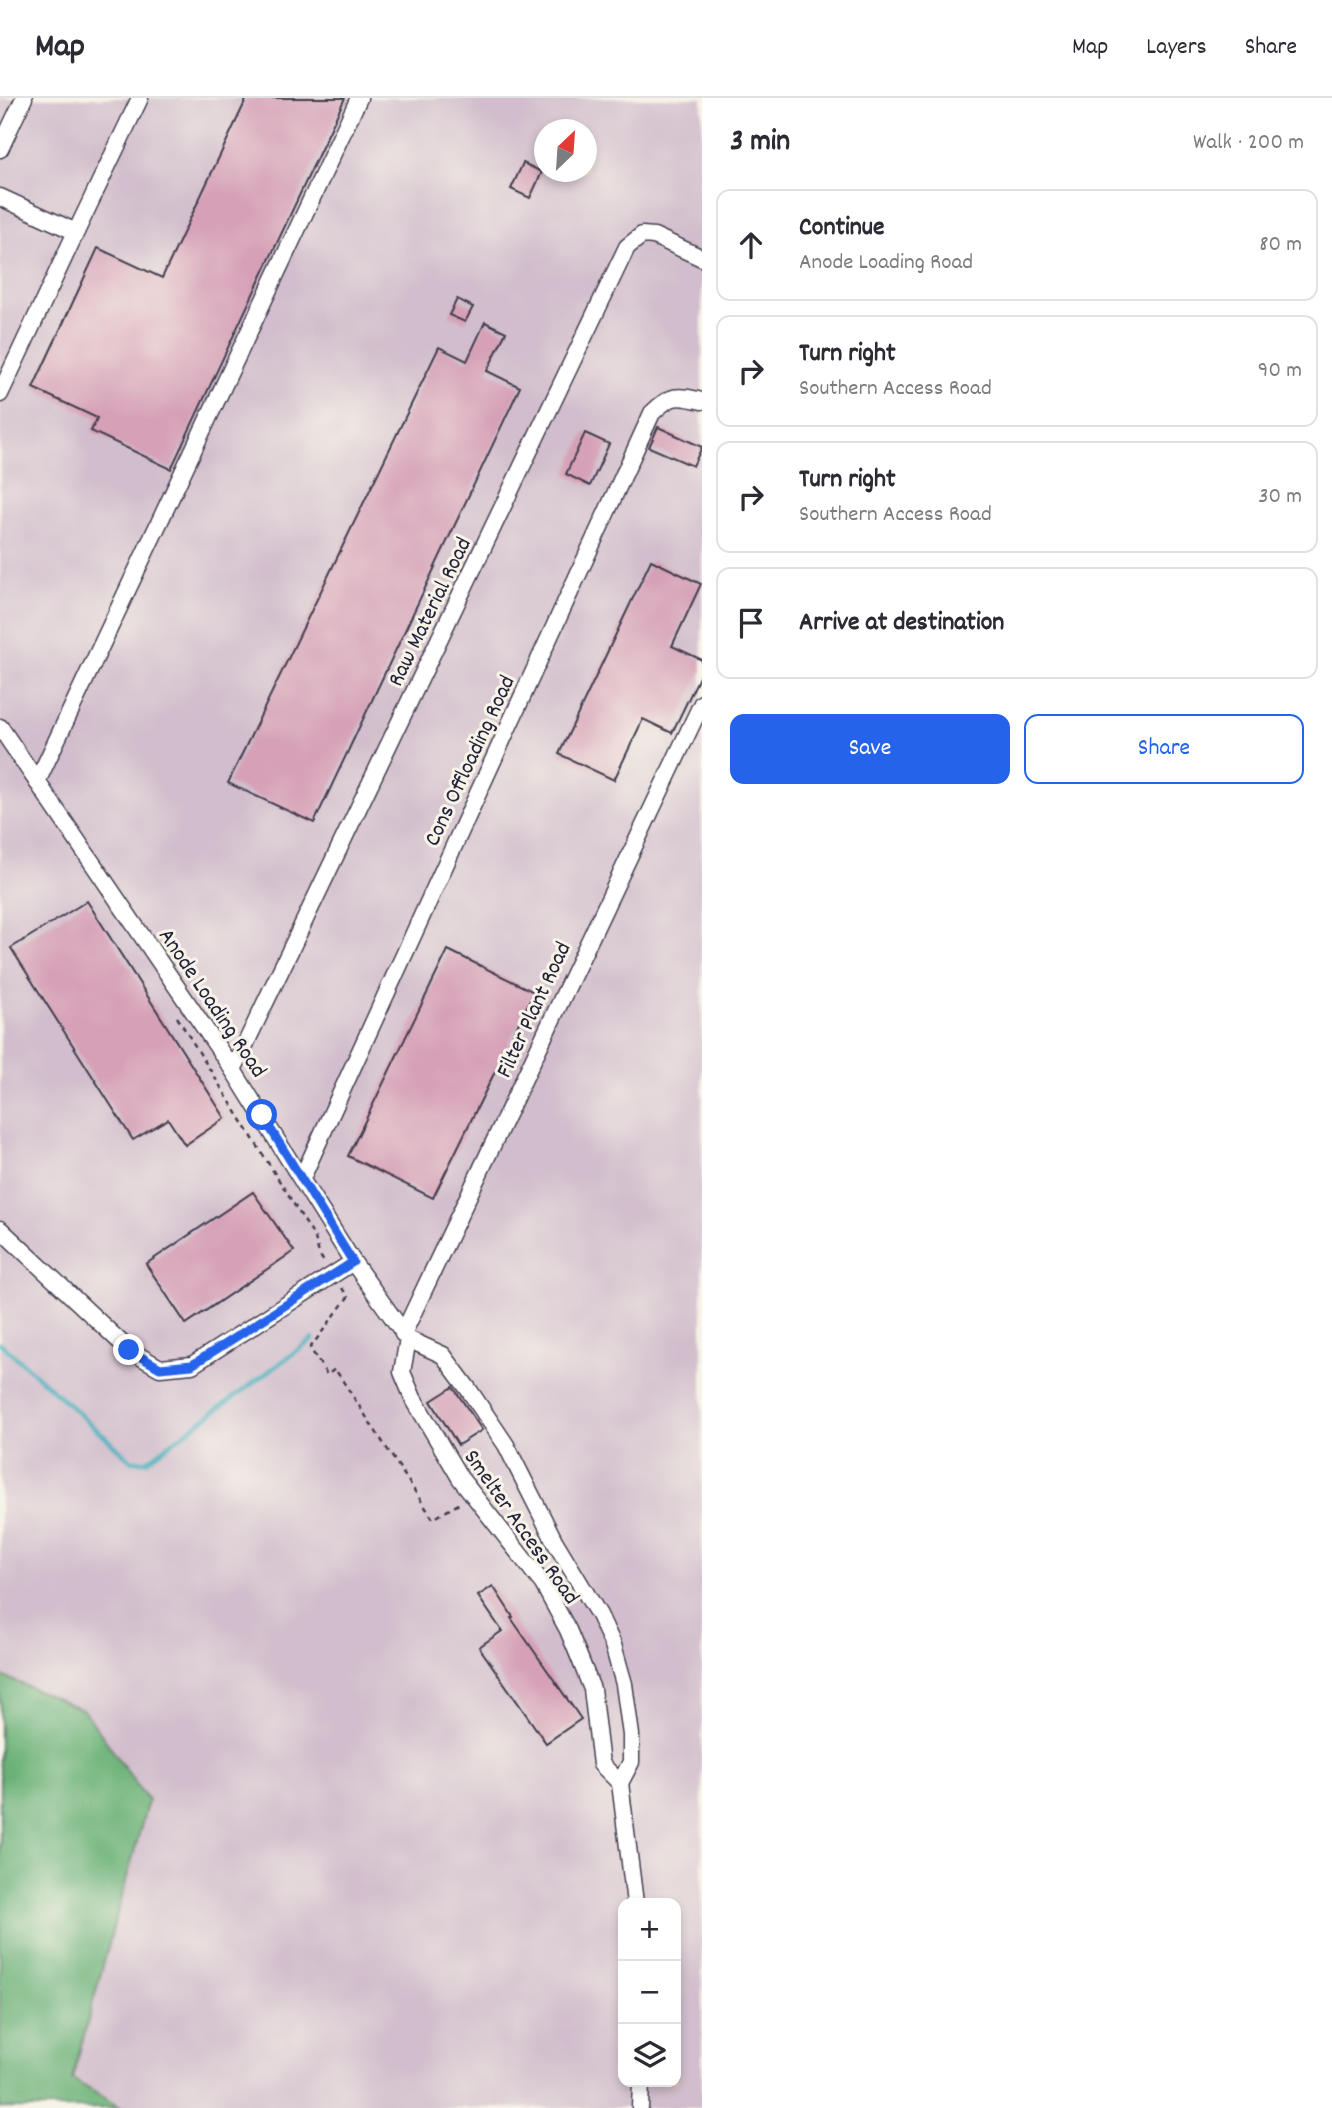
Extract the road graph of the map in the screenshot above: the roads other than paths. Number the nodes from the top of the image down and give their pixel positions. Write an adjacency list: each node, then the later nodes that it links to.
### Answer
1 (24, 98): 4 (lane)
2 (140, 98): 6 (lane)
3 (359, 98): 12 (lane)
4 (0, 149)
5 (0, 197): 6 (lane)
6 (76, 232): 8 (lane)
7 (702, 258): 13 (lane, Raw Material Road)
8 (0, 394)
9 (702, 401): 14 (lane, Cons Offloading Road)
10 (702, 703): 17 (lane, Filter Plant Road)
11 (0, 727): 12 (lane, Anode Loading Road)
12 (37, 782): 13 (lane, Anode Loading Road)
13 (233, 1070): 14 (lane, Anode Loading Road)
14 (302, 1178): 16 (lane, Anode Loading Road)
15 (0, 1229): 16 (lane)
16 (353, 1262): 17 (lane, Anode Loading Road)
17 (405, 1336): 18 (lane, Smelter Access Road); 18 (lane)
18 (620, 1783): 19 (lane, Smelter Access Road)
19 (634, 1898)
20 (640, 2087): 21 (lane)
21 (640, 2108)

